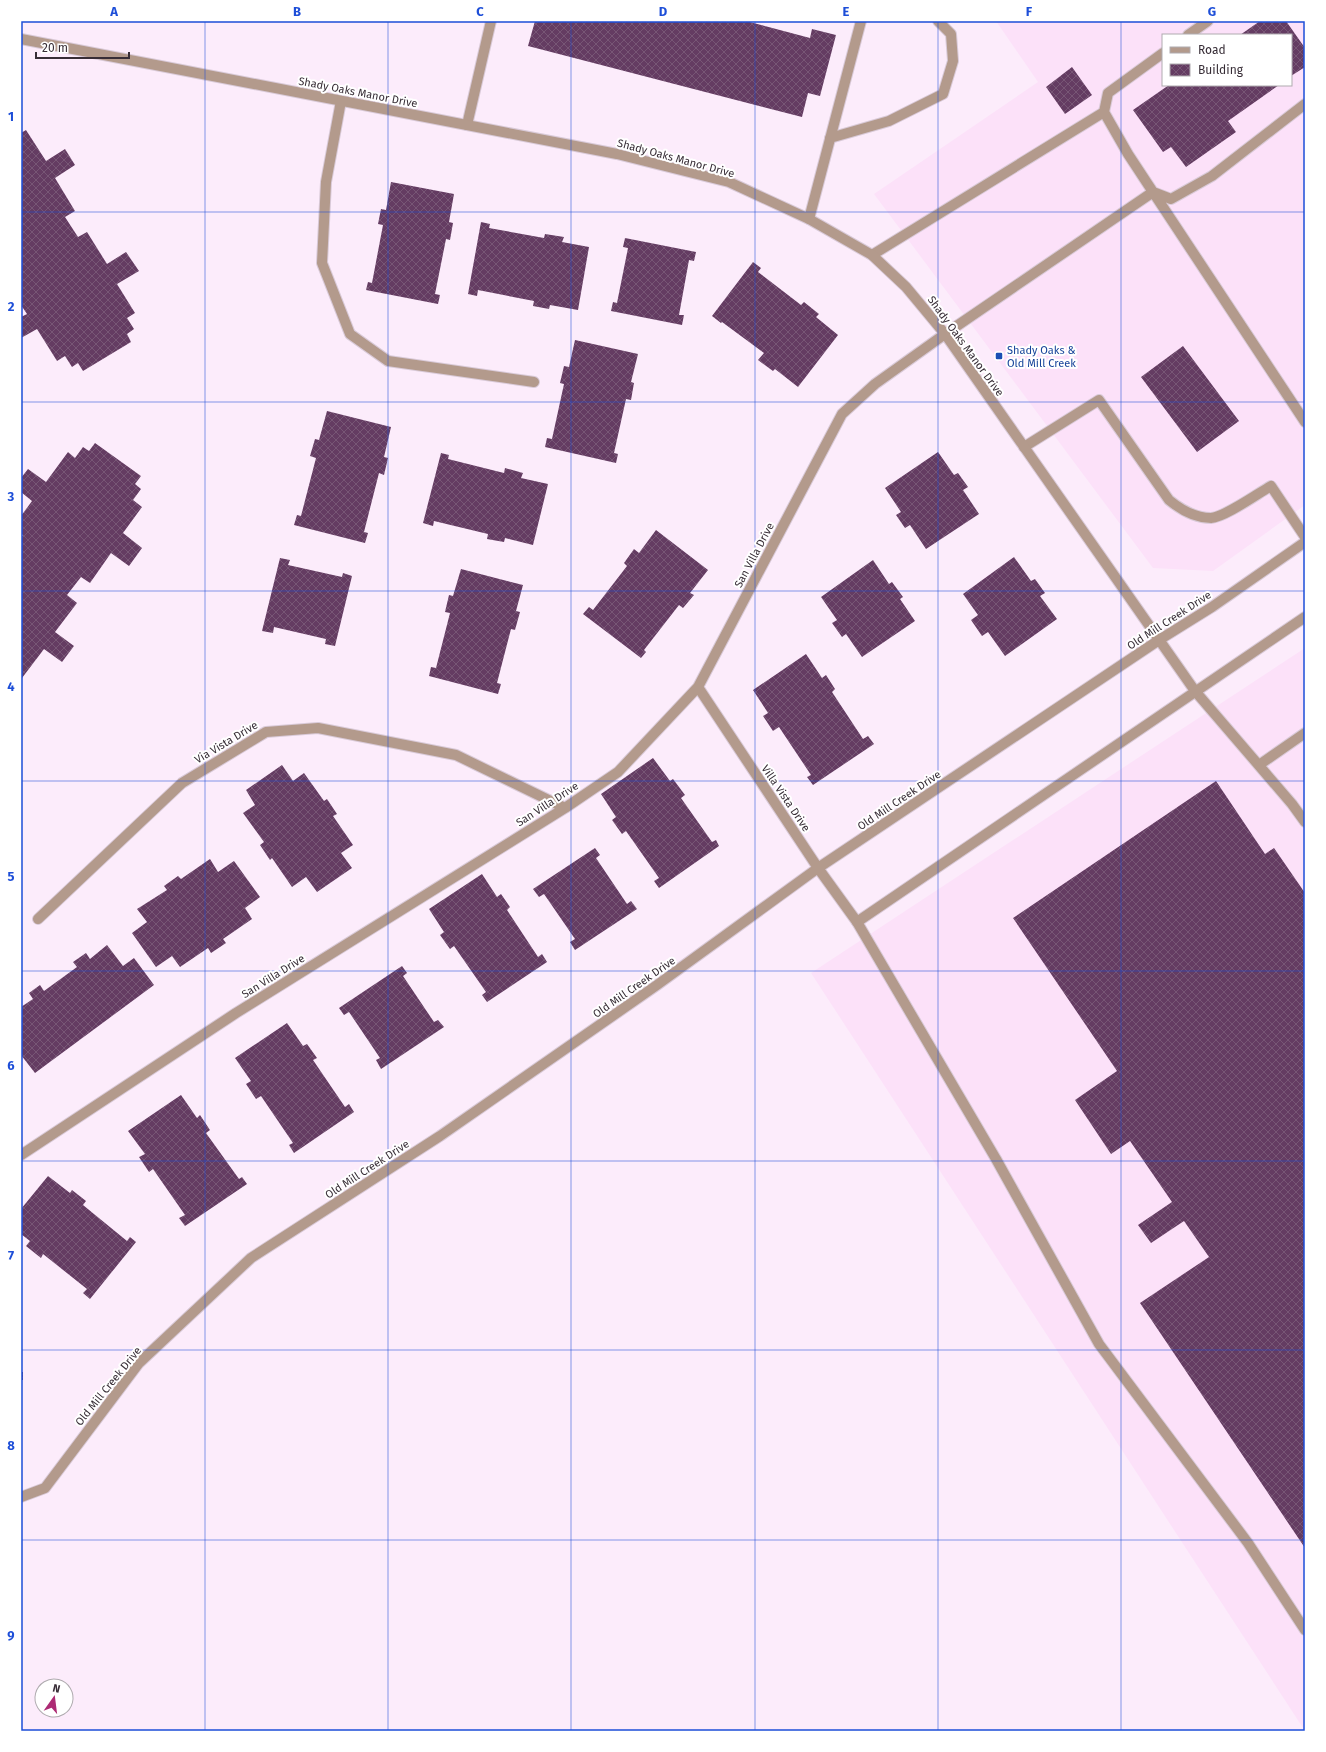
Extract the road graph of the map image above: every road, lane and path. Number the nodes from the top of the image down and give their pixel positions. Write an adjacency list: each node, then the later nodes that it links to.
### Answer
1 (492, 21): 11 (street)
2 (860, 21): 12 (street)
3 (938, 21): 12 (street)
4 (1208, 21): 5 (street)
5 (1189, 34)
6 (21, 39): 8 (street, Shady Oaks Manor Drive)
7 (1162, 54): 10 (street)
8 (341, 101): 11 (street, Shady Oaks Manor Drive); 17 (street)
9 (1305, 104): 13 (street)
10 (1104, 112): 13 (street); 15 (street)
11 (467, 125): 14 (street, Shady Oaks Manor Drive)
12 (830, 138): 14 (street)
13 (1153, 192): 16 (street, San Villa Drive); 18 (street)
14 (809, 219): 15 (street, Shady Oaks Manor Drive)
15 (872, 256): 16 (street, Shady Oaks Manor Drive)
16 (945, 334): 19 (street, Shady Oaks Manor Drive); 24 (street, San Villa Drive)
17 (534, 382)
18 (1305, 422)
19 (1024, 447): 20 (street); 23 (street, Shady Oaks Manor Drive)
20 (1305, 537)
21 (1305, 542): 23 (street, Old Mill Creek Drive)
22 (1305, 617): 25 (street)
23 (1159, 640): 25 (street, Shady Oaks Manor Drive); 30 (street, Old Mill Creek Drive)
24 (698, 687): 28 (street, San Villa Drive); 30 (street, Villa Vista Drive)
25 (1194, 691): 27 (street, Shady Oaks Manor Drive); 32 (street)
26 (1305, 734): 27 (street)
27 (1259, 765): 29 (street, Shady Oaks Manor Drive)
28 (565, 808): 31 (street, Via Vista Drive); 33 (street, San Villa Drive)
29 (1305, 822)
30 (818, 868): 32 (street, Villa Vista Drive); 34 (street, Old Mill Creek Drive)
31 (38, 919)
32 (857, 922): 35 (street, Villa Vista Drive)
33 (21, 1155)
34 (21, 1497)
35 (1305, 1630)

